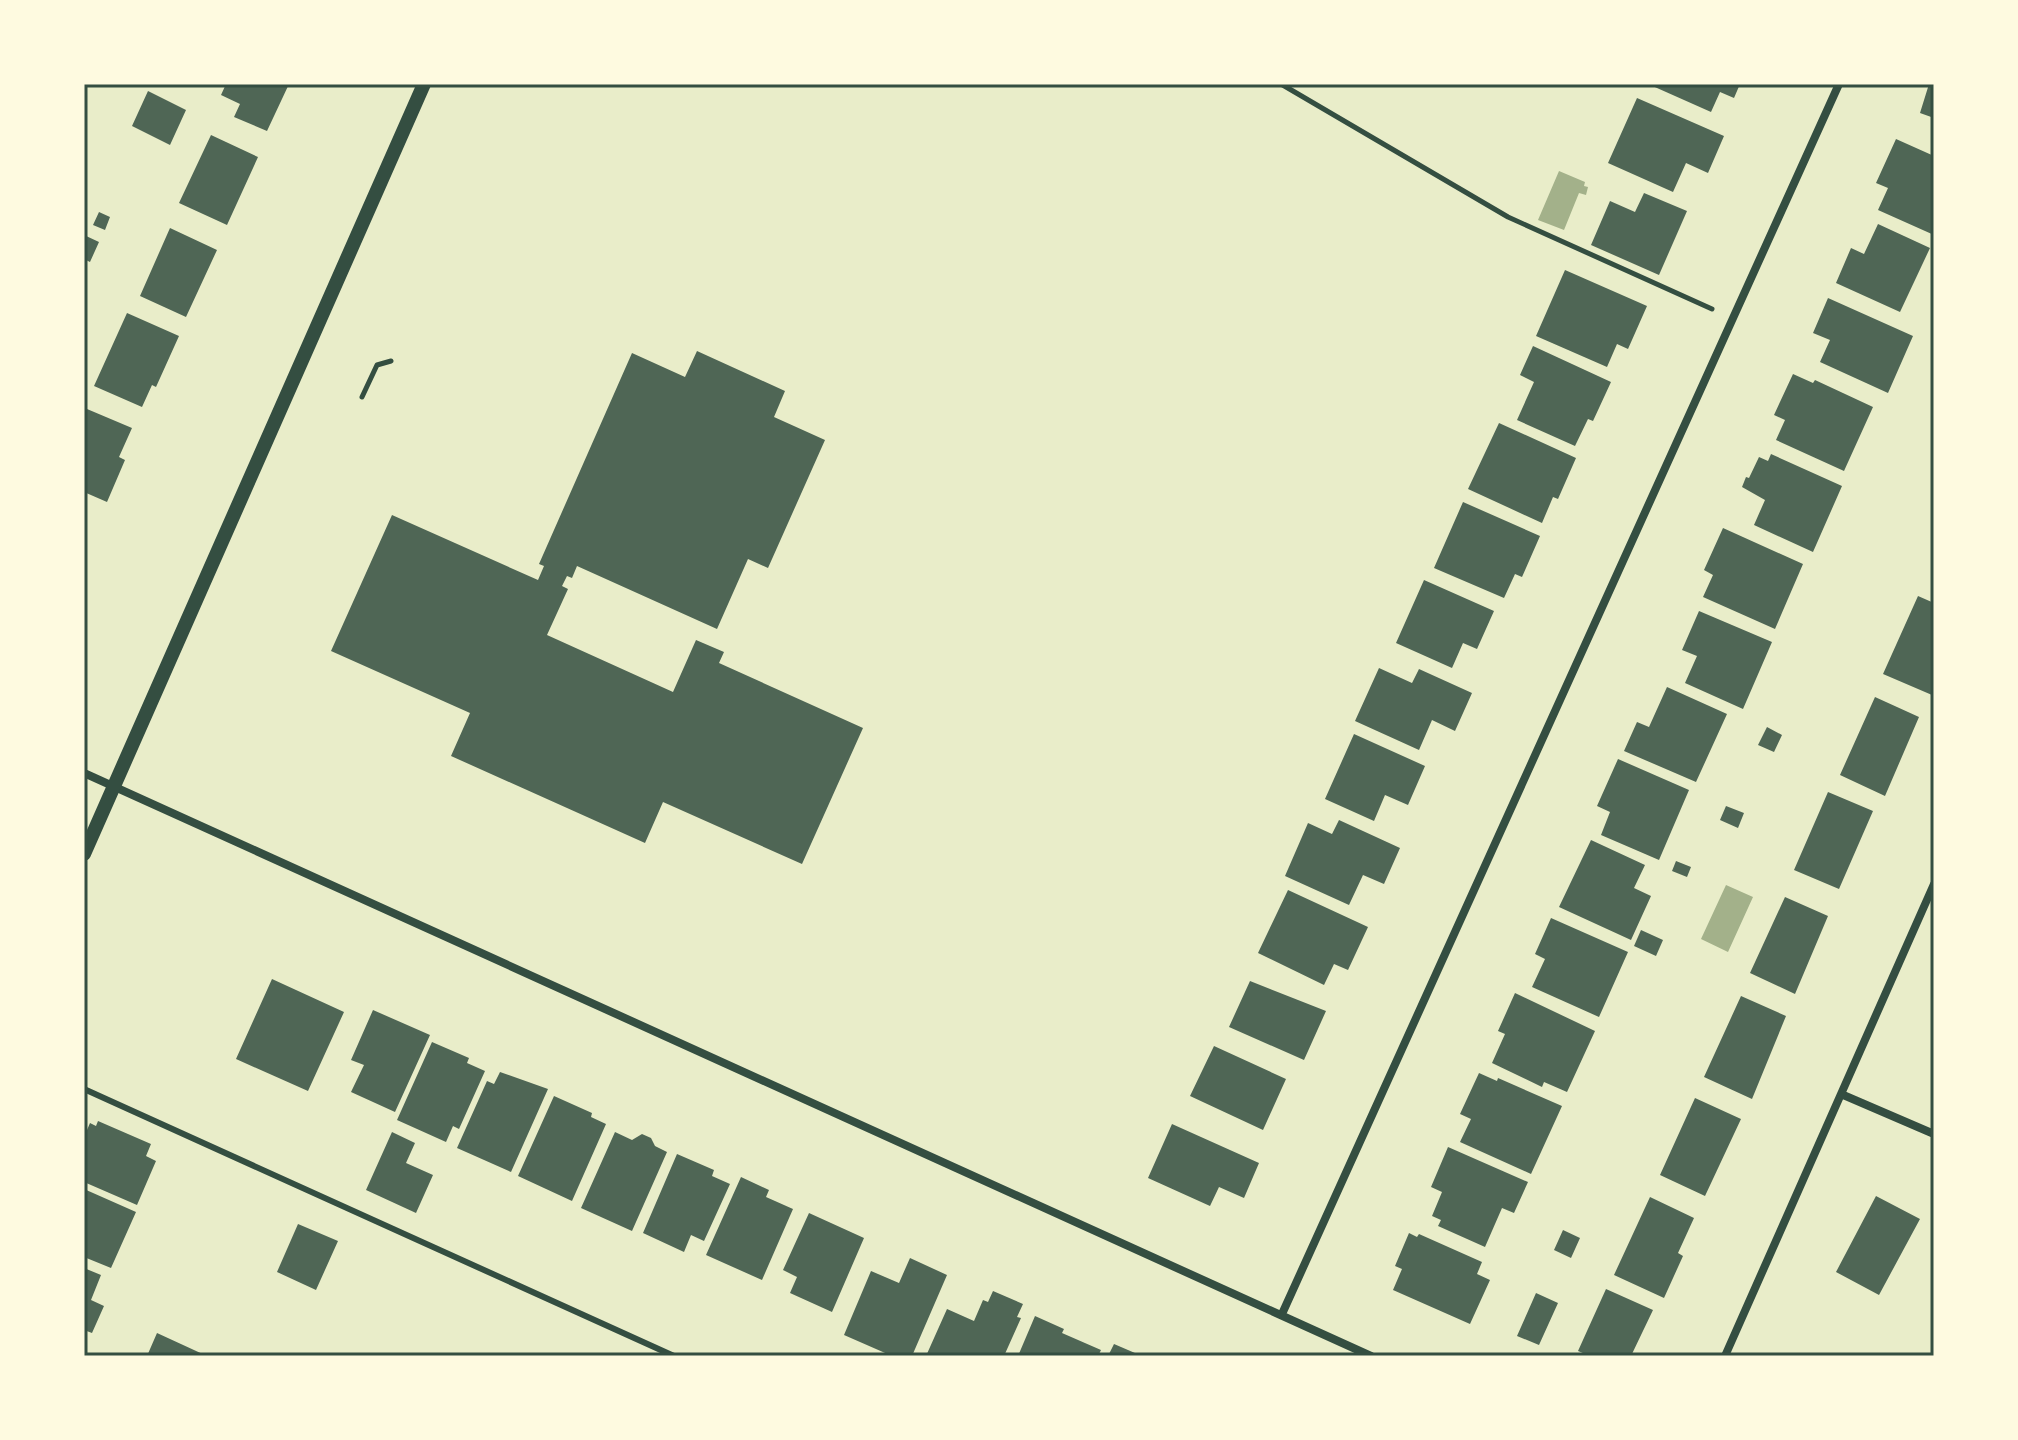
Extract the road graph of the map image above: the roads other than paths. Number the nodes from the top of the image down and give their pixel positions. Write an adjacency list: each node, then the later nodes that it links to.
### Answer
1 (424, 84): 4 (street)
2 (1839, 84): 10 (street)
3 (84, 773): 4 (street)
4 (114, 788): 5 (street); 10 (street)
5 (84, 854)
6 (1934, 884): 8 (street)
7 (84, 1089): 11 (lane)
8 (1841, 1094): 9 (street); 13 (street)
9 (1934, 1134)
10 (1282, 1314): 12 (street)
11 (674, 1356)
12 (1371, 1356)
13 (1725, 1356)

